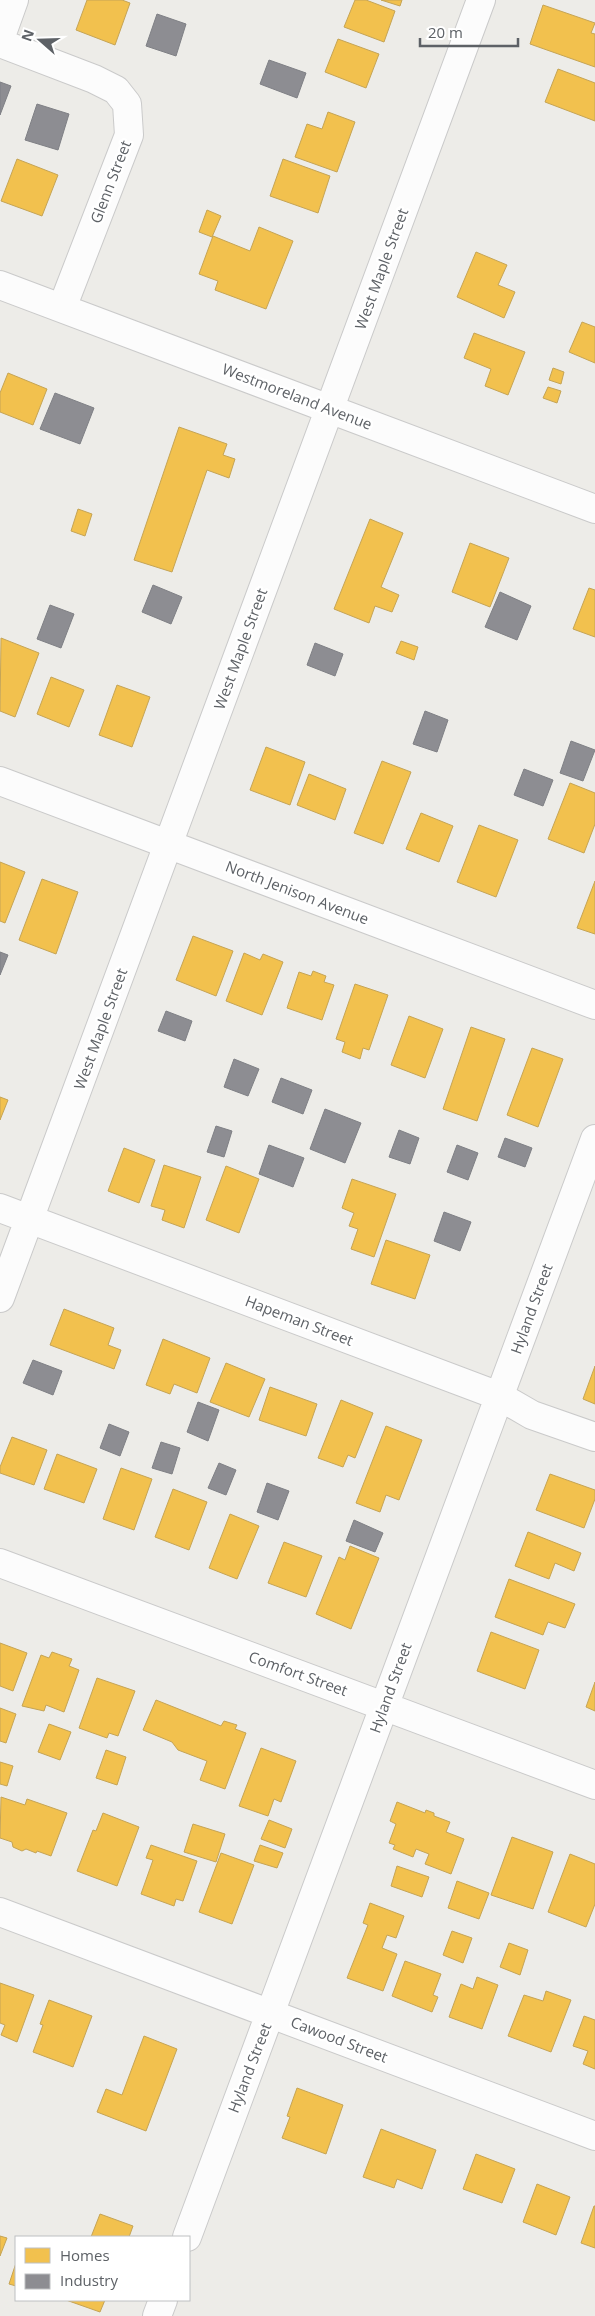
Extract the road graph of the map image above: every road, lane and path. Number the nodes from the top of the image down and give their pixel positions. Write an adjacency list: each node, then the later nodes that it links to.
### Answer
1 (14, 0): 3 (street)
2 (481, 0): 7 (street, West Maple Street)
3 (0, 39)
4 (0, 43): 6 (street, Glenn Street)
5 (0, 285): 6 (street, Westmoreland Avenue)
6 (62, 308): 7 (street, Westmoreland Avenue)
7 (330, 409): 8 (street, Westmoreland Avenue); 10 (street, West Maple Street)
8 (595, 509)
9 (0, 781): 10 (street, North Jenison Avenue)
10 (168, 845): 11 (street, North Jenison Avenue); 14 (street, West Maple Street)
11 (595, 1005)
12 (595, 1139): 16 (street, Hyland Street)
13 (0, 1208): 14 (street, Hapeman Street)
14 (30, 1219): 15 (street, West Maple Street); 16 (street, Hapeman Street)
15 (0, 1298)
16 (499, 1396): 17 (street, Hapeman Street); 19 (street, Hyland Street)
17 (595, 1437)
18 (0, 1563): 19 (street, Comfort Street)
19 (384, 1706): 20 (street, Comfort Street); 22 (street, Hyland Street)
20 (595, 1785)
21 (0, 1912): 22 (street, Cawood Street)
22 (270, 2014): 23 (street, Cawood Street); 24 (street, Hyland Street)
23 (595, 2136)
24 (187, 2236)
25 (163, 2301): 26 (street)
26 (157, 2316)

